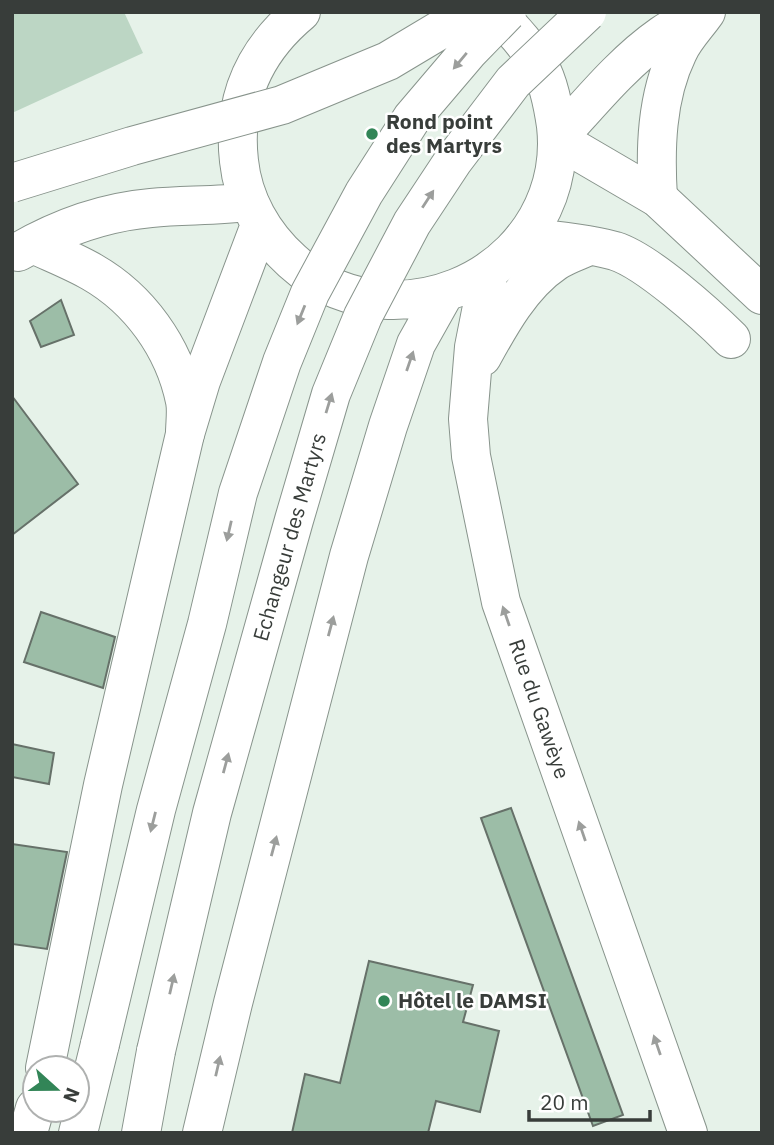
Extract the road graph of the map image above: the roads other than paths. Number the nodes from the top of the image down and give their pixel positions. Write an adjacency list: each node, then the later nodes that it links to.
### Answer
1 (470, 12): 8 (main road, bridge)
2 (495, 12): 7 (main road)
3 (507, 12): 21 (main road, one-way to 21, bridge)
4 (587, 12): 22 (main road, Echangeur des Martyrs, one-way to 4, bridge)
5 (704, 12): 7 (main road); 9 (main road)
6 (287, 18): 10 (main road)
7 (557, 139): 9 (main road); 11 (main road)
8 (12, 183)
9 (658, 198): 16 (main road)
10 (255, 213): 13 (main road); 15 (main road); 19 (main road)
11 (524, 238): 12 (main road); 14 (main road)
12 (589, 246): 17 (main road); 18 (main road)
13 (23, 250): 19 (main road)
14 (489, 271): 15 (main road); 18 (main road, Rue du Gawèye)
15 (444, 294): 23 (main road, one-way to 15)
16 (762, 295)
17 (731, 340)
18 (470, 381): 24 (main road, Rue du Gawèye, one-way to 18)
19 (185, 433): 20 (main road)
20 (48, 1054)
21 (78, 1133)
22 (141, 1133)
23 (202, 1133)
24 (688, 1133)

